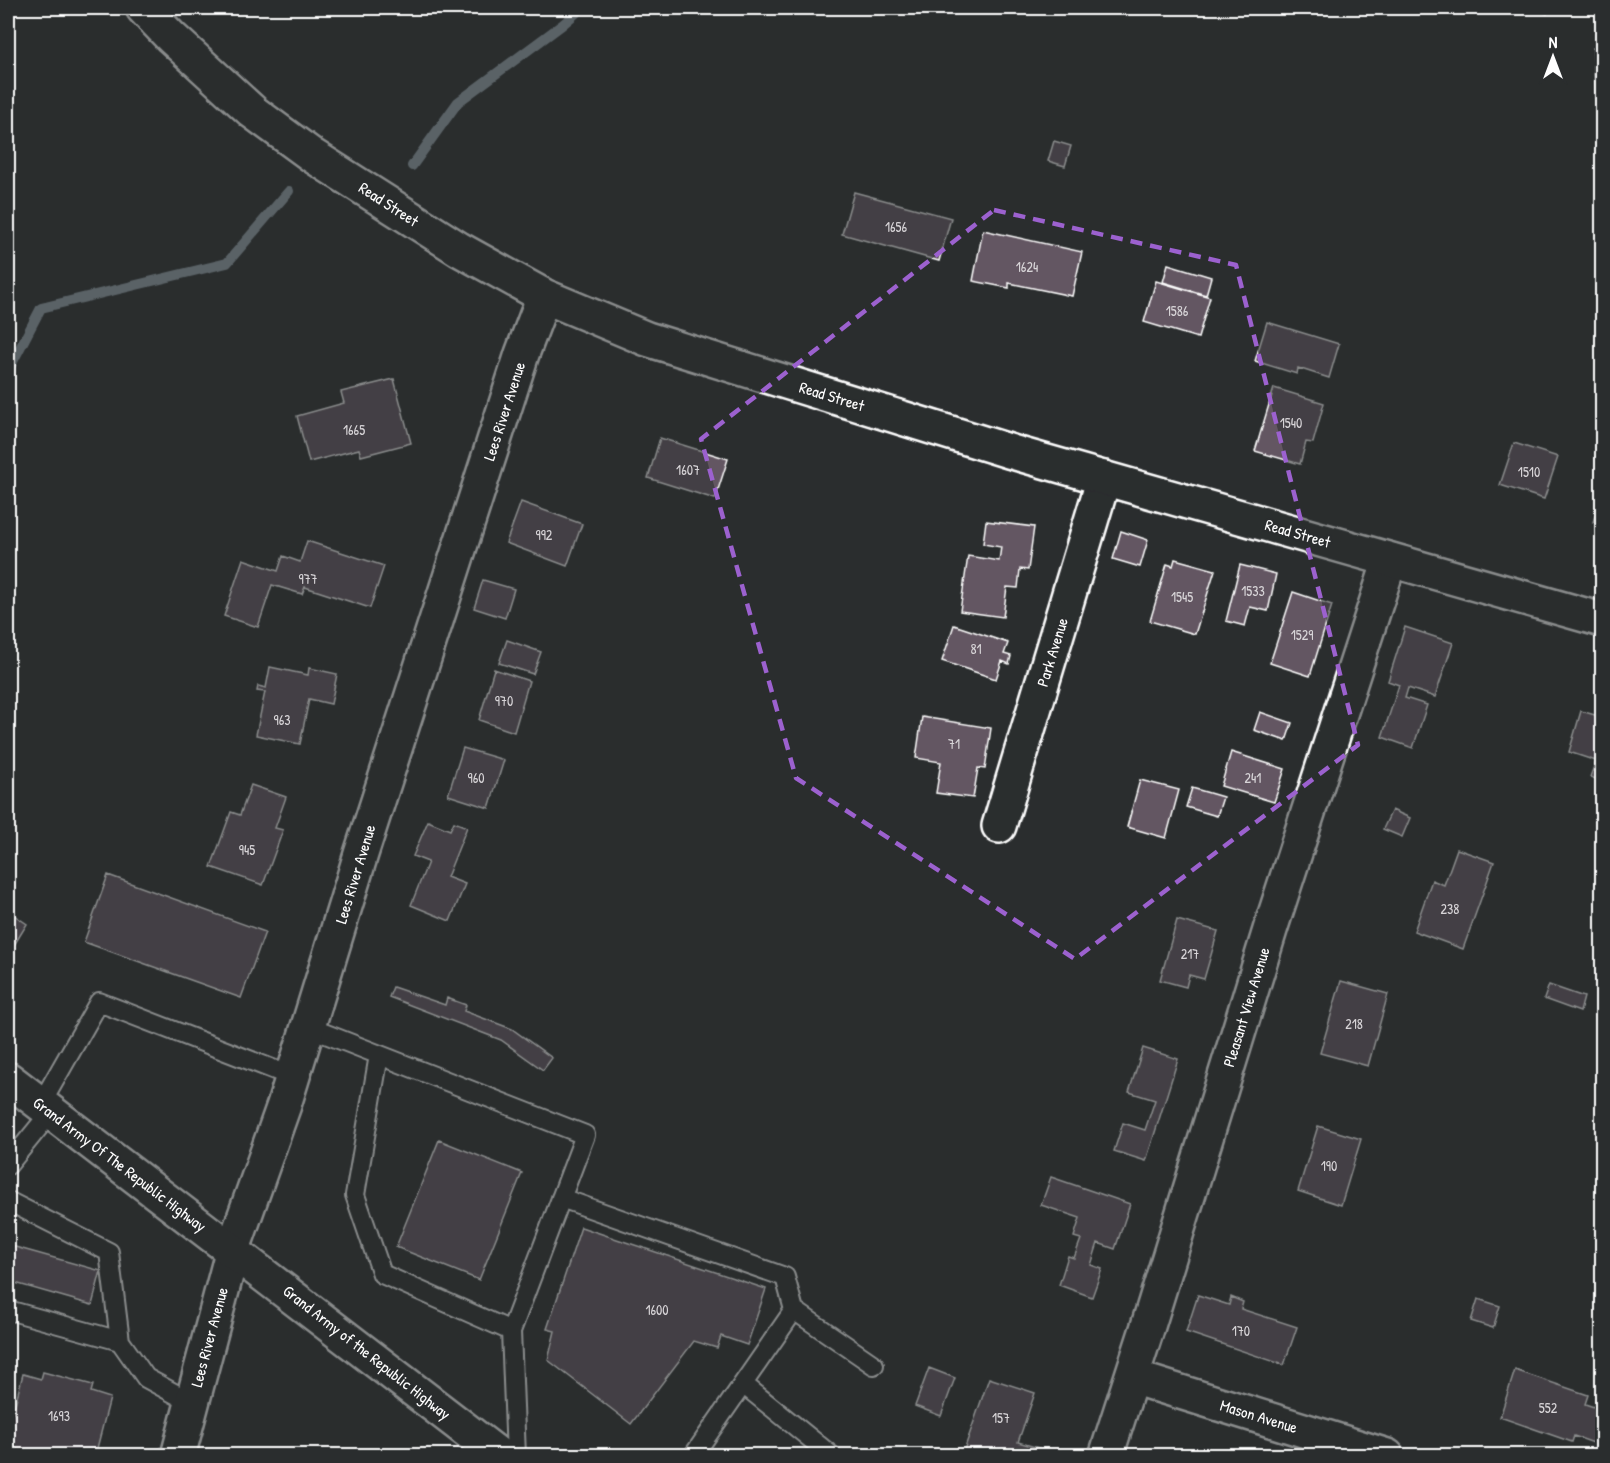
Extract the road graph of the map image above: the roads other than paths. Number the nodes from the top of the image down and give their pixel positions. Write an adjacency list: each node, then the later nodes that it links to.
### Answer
1 (143, 8): 2 (main road, Read Street)
2 (544, 296): 3 (main road, Read Street); 7 (main road, Lees River Avenue)
3 (1104, 478): 4 (main road, Read Street); 6 (main road, Park Avenue)
4 (1390, 560): 5 (main road, Read Street); 21 (main road, Pleasant View Avenue)
5 (1602, 620)
6 (999, 826)
7 (308, 1027): 8 (lane); 9 (main road, Lees River Avenue)
8 (379, 1055): 13 (lane); 18 (lane)
9 (292, 1077): 11 (lane); 15 (main road, Lees River Avenue)
10 (8, 1079): 11 (main road, Grand Army Of The Republic Highway)
11 (46, 1108): 12 (lane); 15 (main road, Grand Army Of The Republic Highway)
12 (8, 1165)
13 (561, 1198): 17 (lane); 18 (lane)
14 (8, 1201): 19 (lane)
15 (233, 1249): 23 (main road, Lees River Avenue); 25 (main road, Grand Army of the Republic Highway)
16 (8, 1310): 19 (lane)
17 (794, 1310): 20 (lane); 22 (lane)
18 (511, 1331): 26 (lane)
19 (120, 1341): 23 (lane)
20 (874, 1365)
21 (1132, 1377): 29 (main road, Pleasant View Avenue); 30 (main road, Mason Avenue)
22 (743, 1384): 27 (lane); 28 (lane)
23 (192, 1403): 24 (main road, Lees River Avenue)
24 (178, 1455)
25 (500, 1455)
26 (516, 1455)
27 (693, 1455)
28 (832, 1455)
29 (1106, 1455)
30 (1387, 1455)

